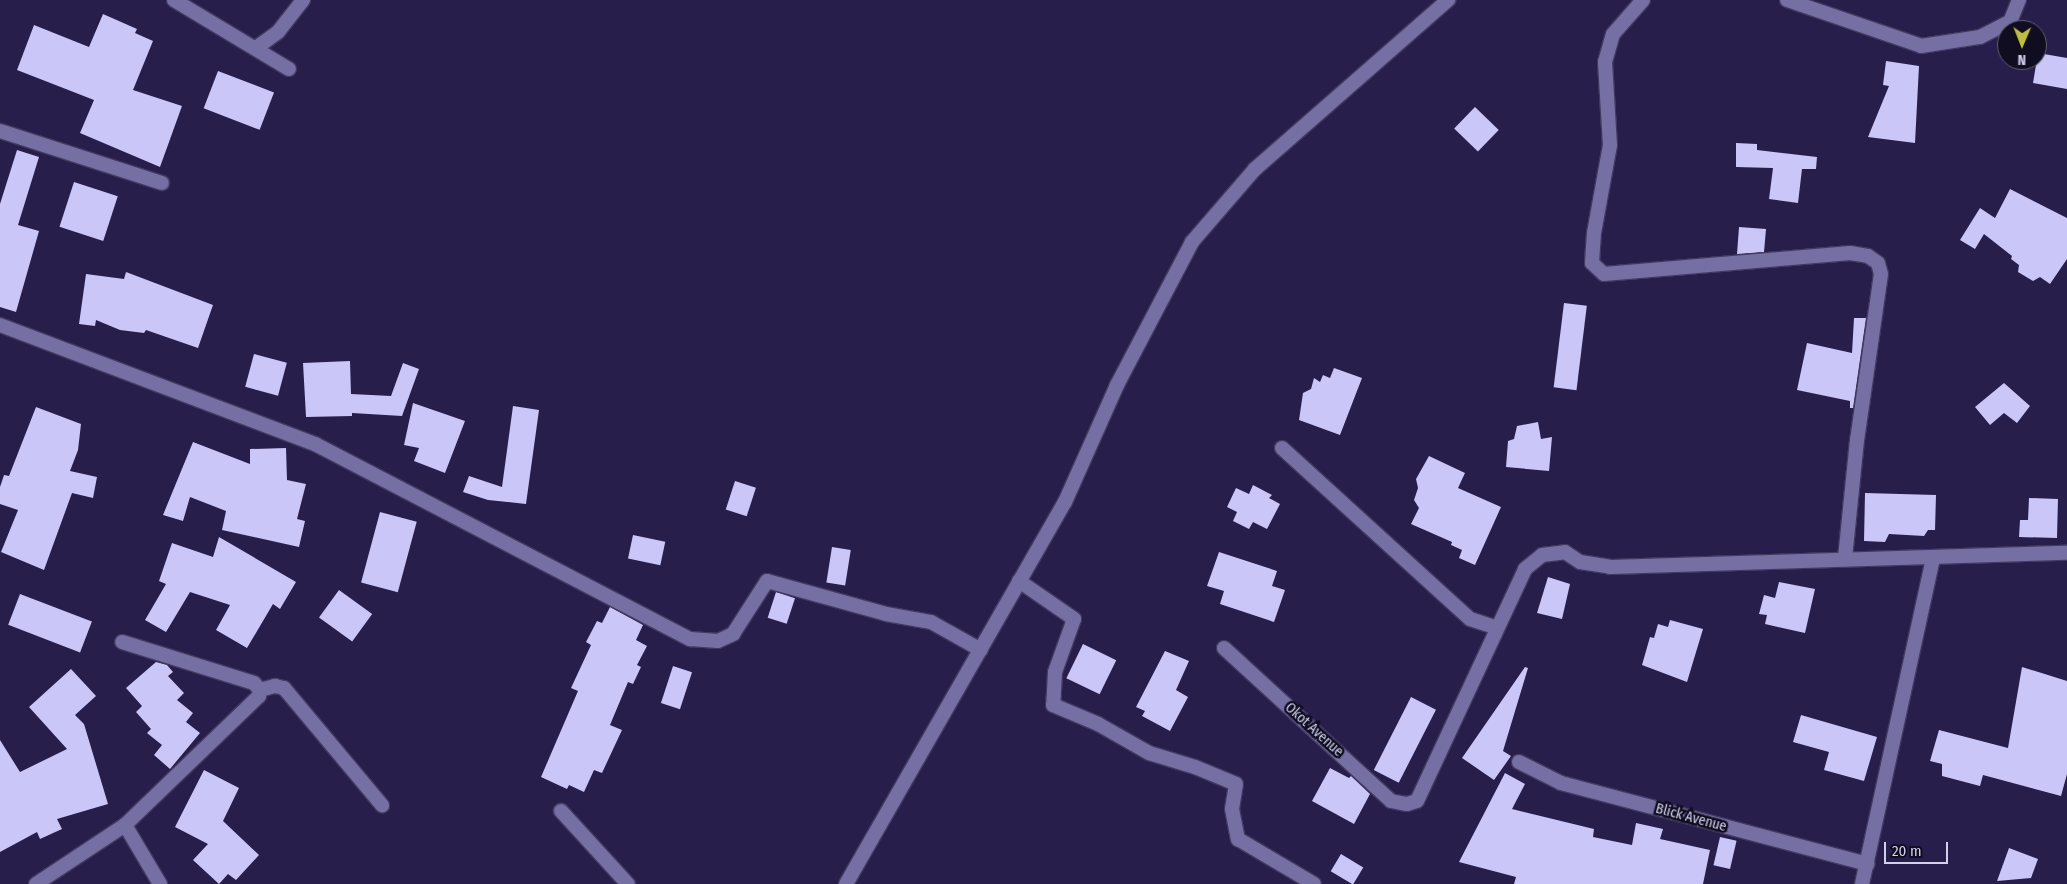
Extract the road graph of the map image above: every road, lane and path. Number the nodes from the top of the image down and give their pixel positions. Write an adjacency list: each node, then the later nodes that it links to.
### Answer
1 (174, 0): 7 (street)
2 (303, 0): 7 (street)
3 (1448, 0): 16 (street)
4 (1643, 0): 15 (street)
5 (1787, 0): 6 (street)
6 (2019, 0)
7 (256, 48): 8 (street)
8 (289, 69)
9 (0, 131): 10 (street)
10 (162, 183)
11 (0, 325): 20 (street)
12 (1282, 448): 17 (street)
13 (2067, 553): 14 (street)
14 (1933, 558): 15 (street); 26 (street)
15 (1846, 559): 17 (street)
16 (1019, 581): 20 (street); 31 (street)
17 (1497, 628): 19 (street, Okot Avenue)
18 (122, 642): 21 (street)
19 (1224, 648)
20 (981, 650): 30 (street)
21 (260, 690): 23 (street); 25 (street)
22 (1520, 762): 26 (street, Blick Avenue)
23 (382, 805)
24 (561, 811): 29 (street)
25 (124, 826): 27 (street); 28 (street)
26 (1867, 864): 32 (street)
27 (36, 884)
28 (160, 884)
29 (628, 884)
30 (846, 884)
31 (1314, 884)
32 (1862, 884)

